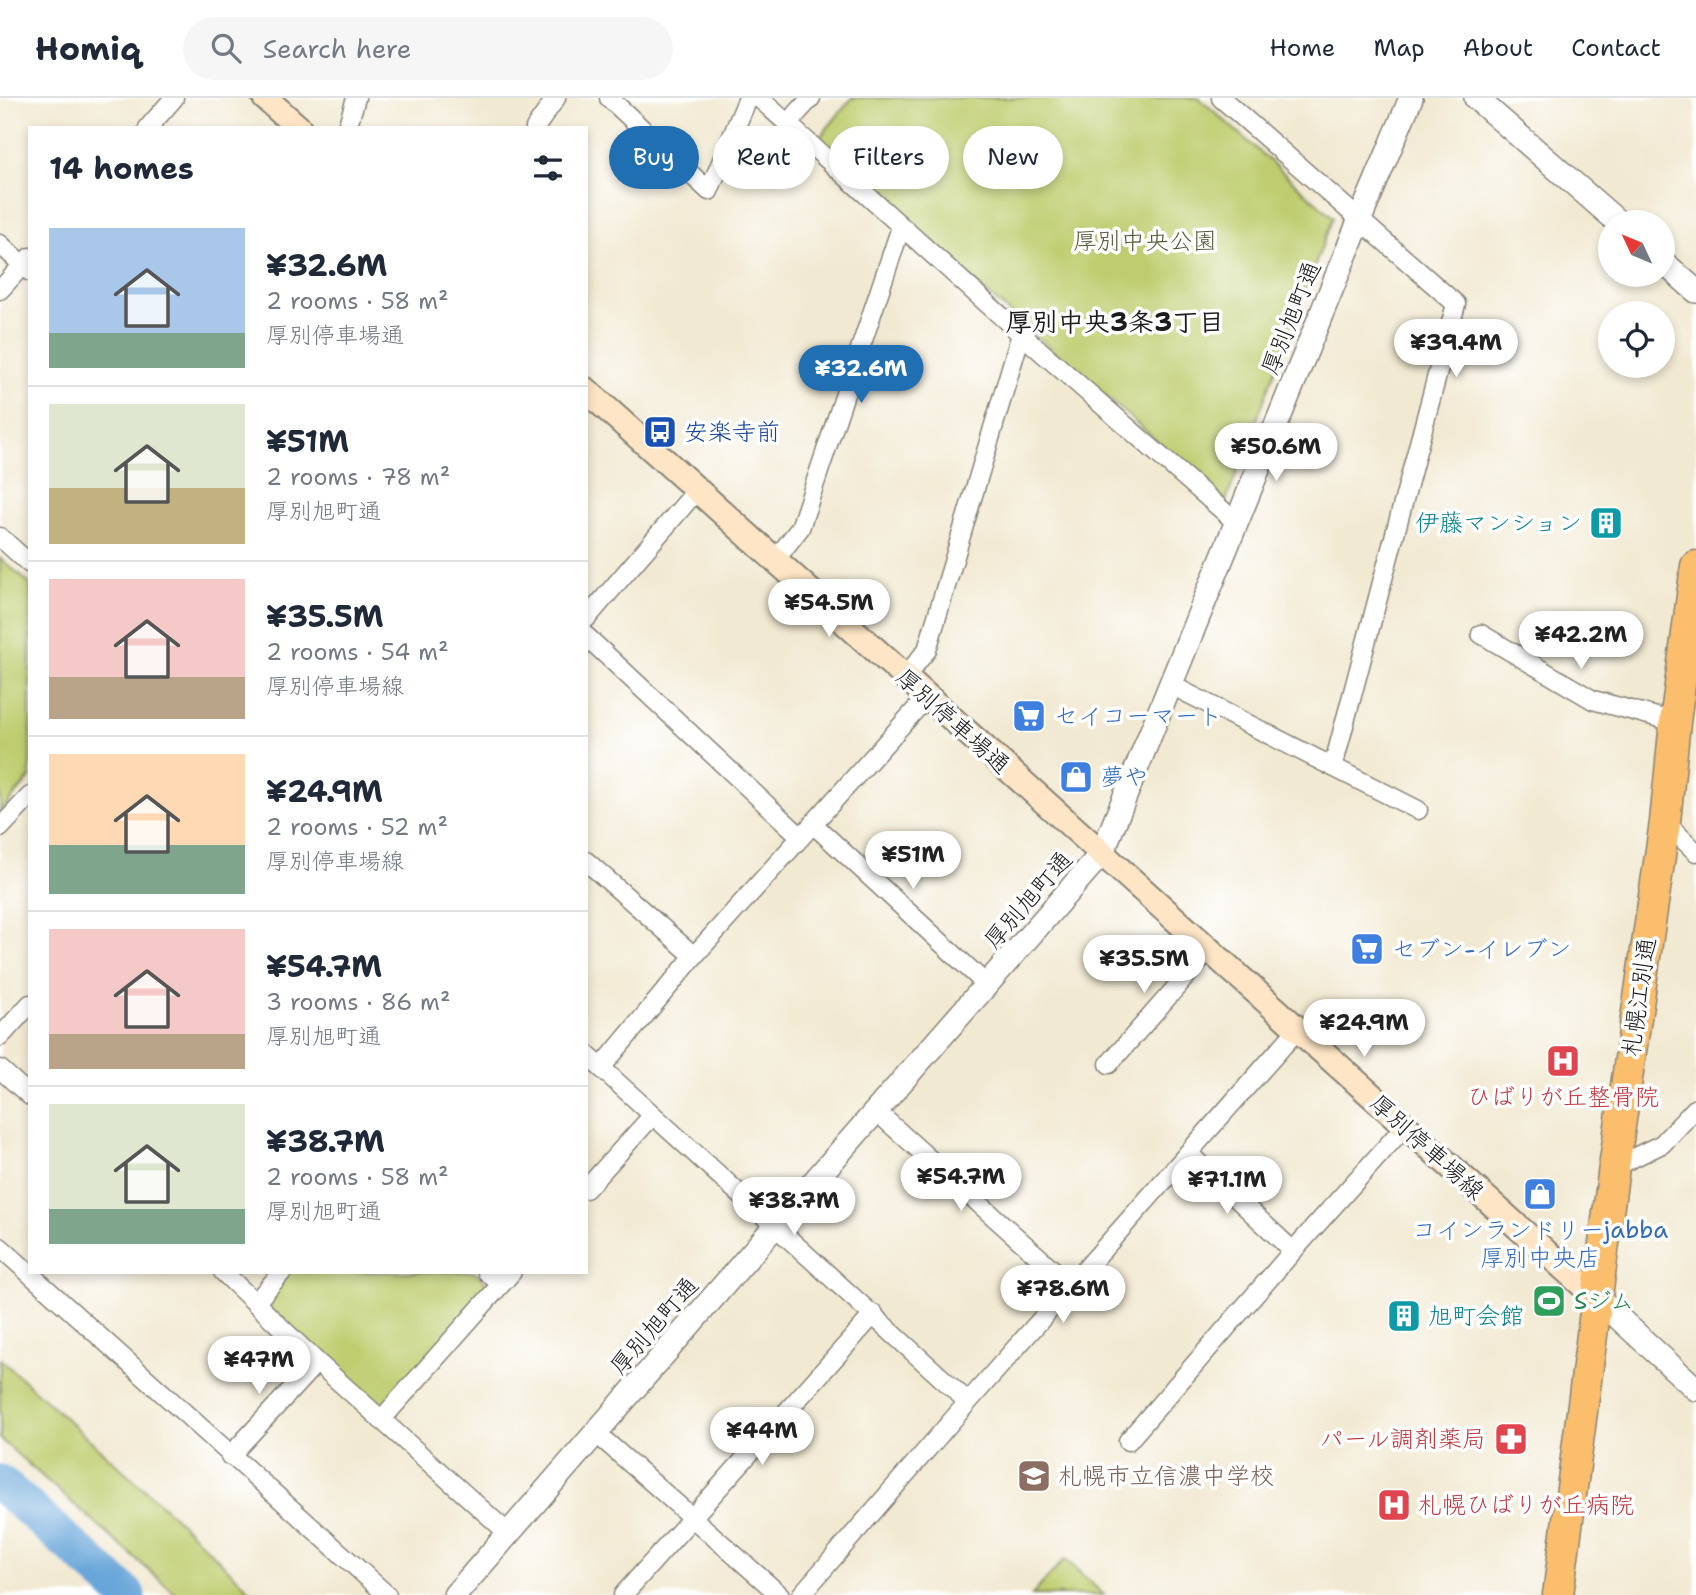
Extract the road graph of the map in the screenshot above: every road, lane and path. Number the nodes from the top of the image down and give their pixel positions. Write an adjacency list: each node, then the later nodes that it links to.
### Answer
1 (174, 98): 13 (street)
2 (265, 98): 14 (main road)
3 (356, 98): 15 (street)
4 (556, 98): 16 (street)
5 (609, 98): 6 (street)
6 (748, 98)
7 (759, 98): 12 (street)
8 (811, 98): 12 (street)
9 (1221, 98): 18 (street)
10 (1411, 98): 18 (street, 厚別旭町通)
11 (1476, 98): 17 (street)
12 (788, 124): 19 (street)
13 (150, 126)
14 (297, 126)
15 (348, 126)
16 (536, 126)
17 (1604, 210)
18 (1360, 219): 28 (street, 厚別旭町通); 41 (street)
19 (901, 227): 25 (street); 30 (street)
20 (0, 244): 21 (street)
21 (27, 265): 23 (street)
22 (1675, 272): 24 (street)
23 (0, 290)
24 (1696, 291)
25 (1021, 334): 28 (street); 36 (street)
26 (588, 392): 27 (main road, 厚別停車場通)
27 (697, 490): 30 (main road, 厚別停車場通); 33 (street)
28 (1237, 523): 38 (street, 厚別旭町通)
29 (0, 537): 31 (street)
30 (776, 559): 36 (main road, 厚別停車場通)
31 (28, 562)
32 (1696, 566): 37 (highway, 札幌江別通)
33 (588, 617)
34 (1481, 634): 40 (street)
35 (588, 638): 46 (street)
36 (905, 677): 39 (main road, 厚別停車場通)
37 (1688, 683): 40 (highway, 札幌江別通)
38 (1171, 685): 41 (street); 48 (street, 厚別旭町通)
39 (927, 697): 46 (street); 48 (main road, 厚別停車場通)
40 (1675, 722): 44 (highway, 札幌江別通)
41 (1334, 767): 43 (street)
42 (28, 798): 45 (street)
43 (1418, 810)
44 (1665, 822): 47 (street); 66 (highway, 札幌江別通)
45 (0, 828)
46 (807, 830): 51 (street); 52 (street)
47 (1696, 852)
48 (1102, 853): 50 (main road, 厚別停車場線); 52 (street, 厚別旭町通)
49 (588, 863): 51 (street)
50 (1208, 951): 54 (main road, 厚別停車場線); 57 (street)
51 (694, 956): 58 (street)
52 (988, 986): 62 (street, 厚別旭町通)
53 (28, 1006): 55 (street)
54 (1297, 1030): 64 (main road, 厚別停車場線); 65 (street)
55 (0, 1037)
56 (588, 1056): 58 (street)
57 (1109, 1064)
58 (601, 1068): 63 (street)
59 (0, 1069): 60 (street)
60 (28, 1094)
61 (1696, 1108): 66 (street)
62 (877, 1112): 68 (street, 厚別旭町通); 76 (street)
63 (653, 1115): 67 (street); 68 (street)
64 (1405, 1126): 70 (street); 77 (main road, 厚別停車場線)
65 (1188, 1153): 70 (street); 76 (street)
66 (1614, 1167): 77 (highway, 札幌江別通)
67 (588, 1187)
68 (776, 1225): 79 (street); 84 (street, 厚別旭町通)
69 (0, 1247): 71 (street)
70 (1293, 1251): 85 (street)
71 (24, 1258)
72 (41, 1274): 86 (street)
73 (225, 1274): 78 (street)
74 (280, 1274): 78 (street)
75 (500, 1276): 83 (street)
76 (1072, 1286): 82 (street)
77 (1597, 1298): 81 (street); 94 (highway, 札幌江別通)
78 (256, 1302): 80 (street)
79 (874, 1314): 82 (street); 87 (street)
80 (317, 1362): 83 (street); 86 (street)
81 (1696, 1389)
82 (968, 1402): 93 (street)
83 (381, 1420): 88 (street)
84 (596, 1433): 87 (street); 88 (street, 厚別旭町通)
85 (1128, 1441)
86 (230, 1456): 89 (street)
87 (691, 1517): 91 (street); 92 (street)
88 (508, 1533): 90 (street, 厚別旭町通)
89 (387, 1595)
90 (456, 1595)
91 (623, 1595)
92 (780, 1595)
93 (801, 1595)
94 (1558, 1595)

